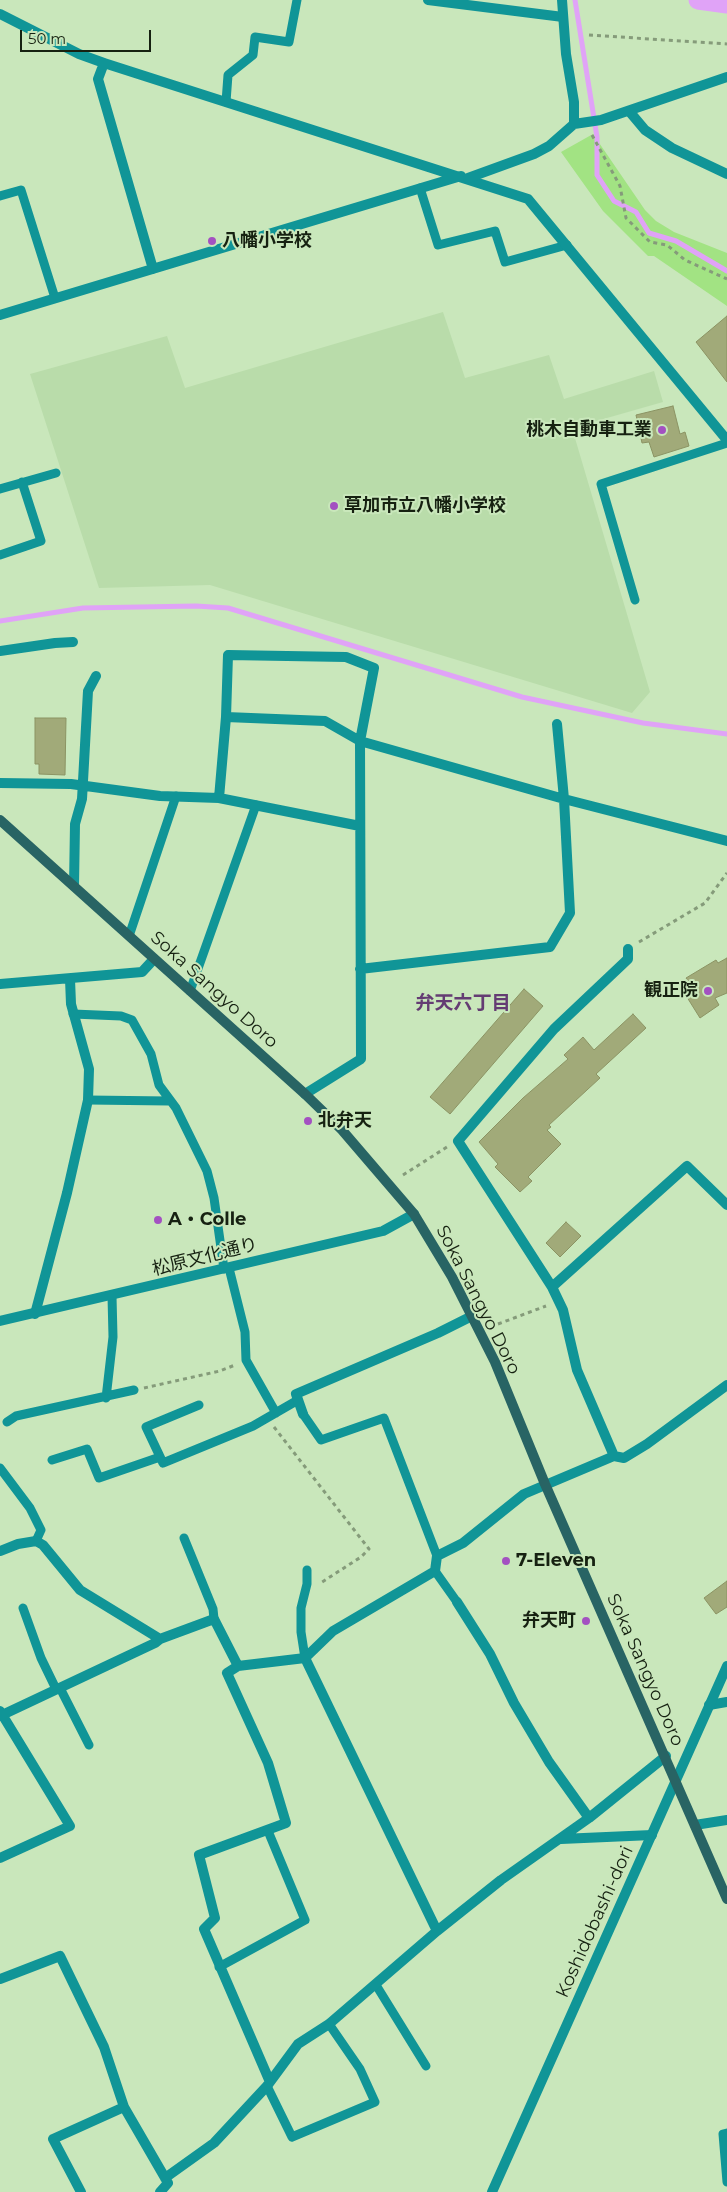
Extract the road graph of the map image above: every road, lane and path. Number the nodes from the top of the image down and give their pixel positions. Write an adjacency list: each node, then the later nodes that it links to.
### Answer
1 (297, 0): 10 (lane)
2 (428, 0): 5 (street)
3 (562, 0): 5 (street)
4 (2, 17): 8 (street)
5 (563, 17): 12 (street)
6 (589, 36): 7 (path)
7 (727, 44)
8 (104, 63): 10 (street); 19 (street)
9 (727, 77): 11 (street)
10 (226, 102): 15 (street)
11 (629, 111): 13 (street); 14 (street)
12 (574, 124): 13 (street); 15 (street)
13 (585, 124): 20 (path)
14 (727, 174)
15 (464, 177): 16 (street); 18 (street)
16 (420, 188): 18 (lane); 19 (street)
17 (0, 196): 21 (lane)
18 (567, 244): 23 (street)
19 (153, 269): 21 (street)
20 (727, 279)
21 (55, 298): 22 (street)
22 (0, 315)
23 (727, 441): 28 (lane)
24 (56, 473): 25 (lane)
25 (22, 482): 26 (lane); 27 (lane)
26 (0, 489)
27 (0, 555)
28 (635, 600)
29 (73, 642): 30 (street)
30 (0, 651)
31 (96, 676): 36 (street)
32 (226, 717): 34 (street); 34 (street); 38 (street)
33 (557, 724): 39 (street)
34 (360, 740): 39 (street); 42 (street)
35 (0, 783): 36 (street)
36 (82, 785): 37 (street); 45 (street)
37 (176, 796): 38 (street); 46 (lane)
38 (219, 798): 40 (street)
39 (564, 800): 43 (street); 49 (street)
40 (256, 805): 42 (street); 52 (lane)
41 (0, 820): 45 (main road, Soka Sangyo Doro)
42 (360, 826): 49 (street)
43 (727, 842)
44 (727, 873): 47 (path)
45 (74, 886): 46 (main road, Soka Sangyo Doro)
46 (129, 936): 48 (main road, Soka Sangyo Doro)
47 (628, 949): 57 (street)
48 (154, 959): 50 (street); 52 (main road, Soka Sangyo Doro)
49 (360, 969): 54 (street)
50 (70, 978): 51 (street); 53 (street)
51 (0, 984)
52 (190, 991): 54 (main road, Soka Sangyo Doro)
53 (73, 1014): 55 (street); 56 (lane)
54 (305, 1094): 60 (main road, Soka Sangyo Doro)
55 (88, 1100): 56 (lane); 65 (street)
56 (169, 1101): 61 (lane)
57 (458, 1141): 58 (path); 62 (street)
58 (404, 1175)
59 (727, 1205): 62 (street)
60 (414, 1214): 61 (street, 松原文化通り); 66 (main road, Soka Sangyo Doro)
61 (227, 1268): 63 (street, 松原文化通り); 69 (lane)
62 (552, 1286): 64 (street)
63 (112, 1296): 65 (street, 松原文化通り); 72 (lane)
64 (559, 1301): 68 (path); 78 (street)
65 (35, 1314): 67 (street, 松原文化通り)
66 (472, 1316): 73 (street); 82 (main road, Soka Sangyo Doro)
67 (0, 1322)
68 (498, 1324)
69 (246, 1360): 71 (path); 76 (lane)
70 (727, 1384): 78 (street)
71 (134, 1390): 72 (lane)
72 (106, 1398): 77 (lane)
73 (298, 1400): 75 (street); 76 (lane)
74 (199, 1405): 79 (lane)
75 (303, 1414): 86 (lane)
76 (272, 1415): 79 (lane); 89 (path)
77 (7, 1422)
78 (614, 1456): 82 (street)
79 (160, 1457): 80 (lane)
80 (52, 1460)
81 (0, 1468): 84 (lane)
82 (545, 1484): 86 (street); 102 (main road, Soka Sangyo Doro)
83 (184, 1538): 92 (lane)
84 (36, 1541): 85 (street); 93 (street)
85 (0, 1551)
86 (437, 1556): 88 (street)
87 (307, 1570): 89 (lane)
88 (435, 1570): 90 (lane); 94 (street)
89 (304, 1594): 94 (lane)
90 (457, 1602): 104 (street)
91 (23, 1608): 97 (lane)
92 (214, 1619): 93 (street); 95 (street)
93 (160, 1639): 97 (street)
94 (305, 1658): 95 (street); 112 (street)
95 (238, 1666): 107 (street)
96 (727, 1666): 99 (street, Koshidobashi-dori)
97 (58, 1688): 100 (street); 101 (lane)
98 (727, 1702): 99 (street)
99 (709, 1705): 103 (street, Koshidobashi-dori)
100 (1, 1714): 110 (street)
101 (89, 1745)
102 (666, 1756): 103 (main road, Soka Sangyo Doro); 104 (street)
103 (676, 1780): 106 (main road, Soka Sangyo Doro); 108 (street, Koshidobashi-dori)
104 (589, 1818): 109 (street)
105 (727, 1820): 106 (street)
106 (695, 1825): 111 (main road, Soka Sangyo Doro)
107 (268, 1832): 113 (lane); 113 (street)
108 (652, 1835): 109 (street); 125 (street, Koshidobashi-dori)
109 (561, 1839): 112 (street)
110 (0, 1858)
111 (727, 1899)
112 (437, 1931): 115 (street)
113 (219, 1966): 118 (street)
114 (0, 1979): 119 (street)
115 (376, 1984): 116 (street); 117 (lane)
116 (329, 2024): 118 (street); 118 (lane)
117 (426, 2066)
118 (268, 2084): 121 (street)
119 (124, 2106): 121 (street); 123 (street)
120 (727, 2133): 122 (lane)
121 (165, 2178): 124 (street)
122 (727, 2182)
123 (81, 2192)
124 (160, 2192)
125 (492, 2192)

